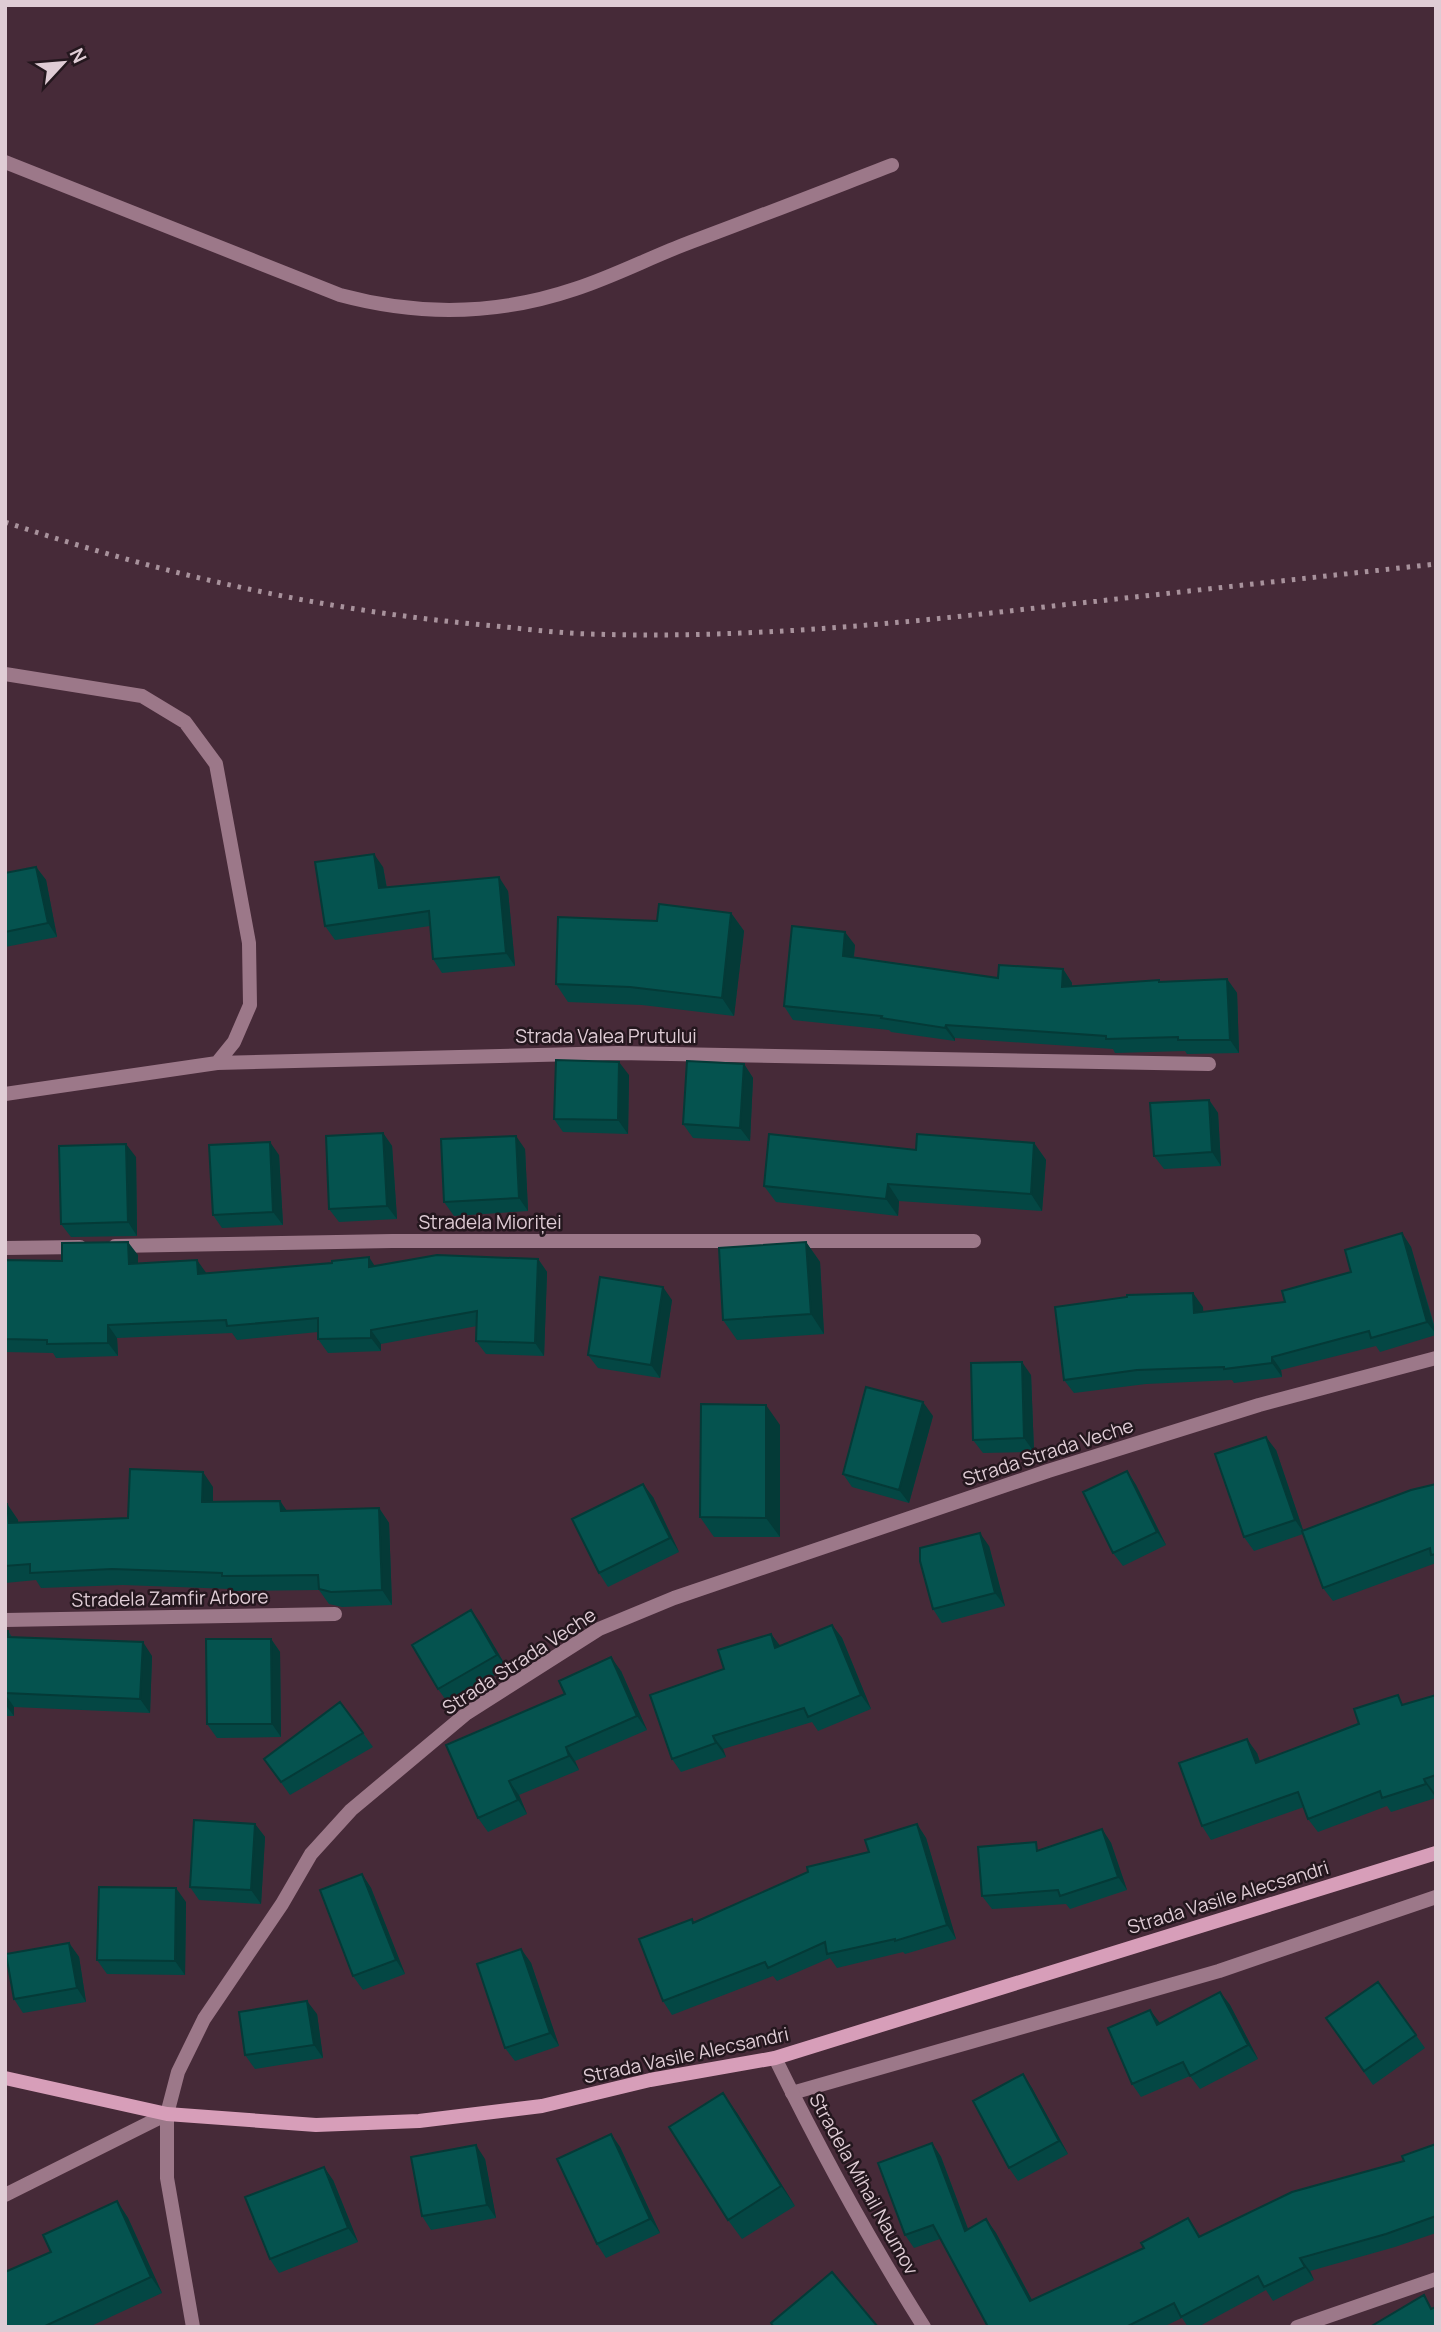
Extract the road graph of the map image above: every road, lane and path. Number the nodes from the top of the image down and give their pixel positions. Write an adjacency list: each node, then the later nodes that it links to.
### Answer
1 (5, 162): 2 (street)
2 (892, 166)
3 (5, 674): 4 (street)
4 (217, 1063): 5 (street, Strada Valea Prutului); 6 (street, Strada Valea Prutului)
5 (1209, 1064)
6 (5, 1094)
7 (974, 1241): 8 (street, Stradela Mioriței)
8 (5, 1248)
9 (1436, 1358): 17 (street, Strada Strada Veche)
10 (335, 1614): 11 (street, Stradela Zamfir Arbore)
11 (5, 1620)
12 (1436, 1853): 14 (main road, Strada Vasile Alecsandri)
13 (1436, 1897): 16 (street)
14 (775, 2058): 16 (street, Stradela Mihail Naumov); 17 (main road, Strada Vasile Alecsandri)
15 (5, 2078): 17 (main road, Strada Vasile Alecsandri)
16 (792, 2093): 21 (street, Stradela Mihail Naumov)
17 (167, 2115): 18 (street); 20 (street, Strada Strada Veche)
18 (5, 2195)
19 (1436, 2279): 22 (street)
20 (193, 2327)
21 (924, 2327)
22 (1297, 2327)

